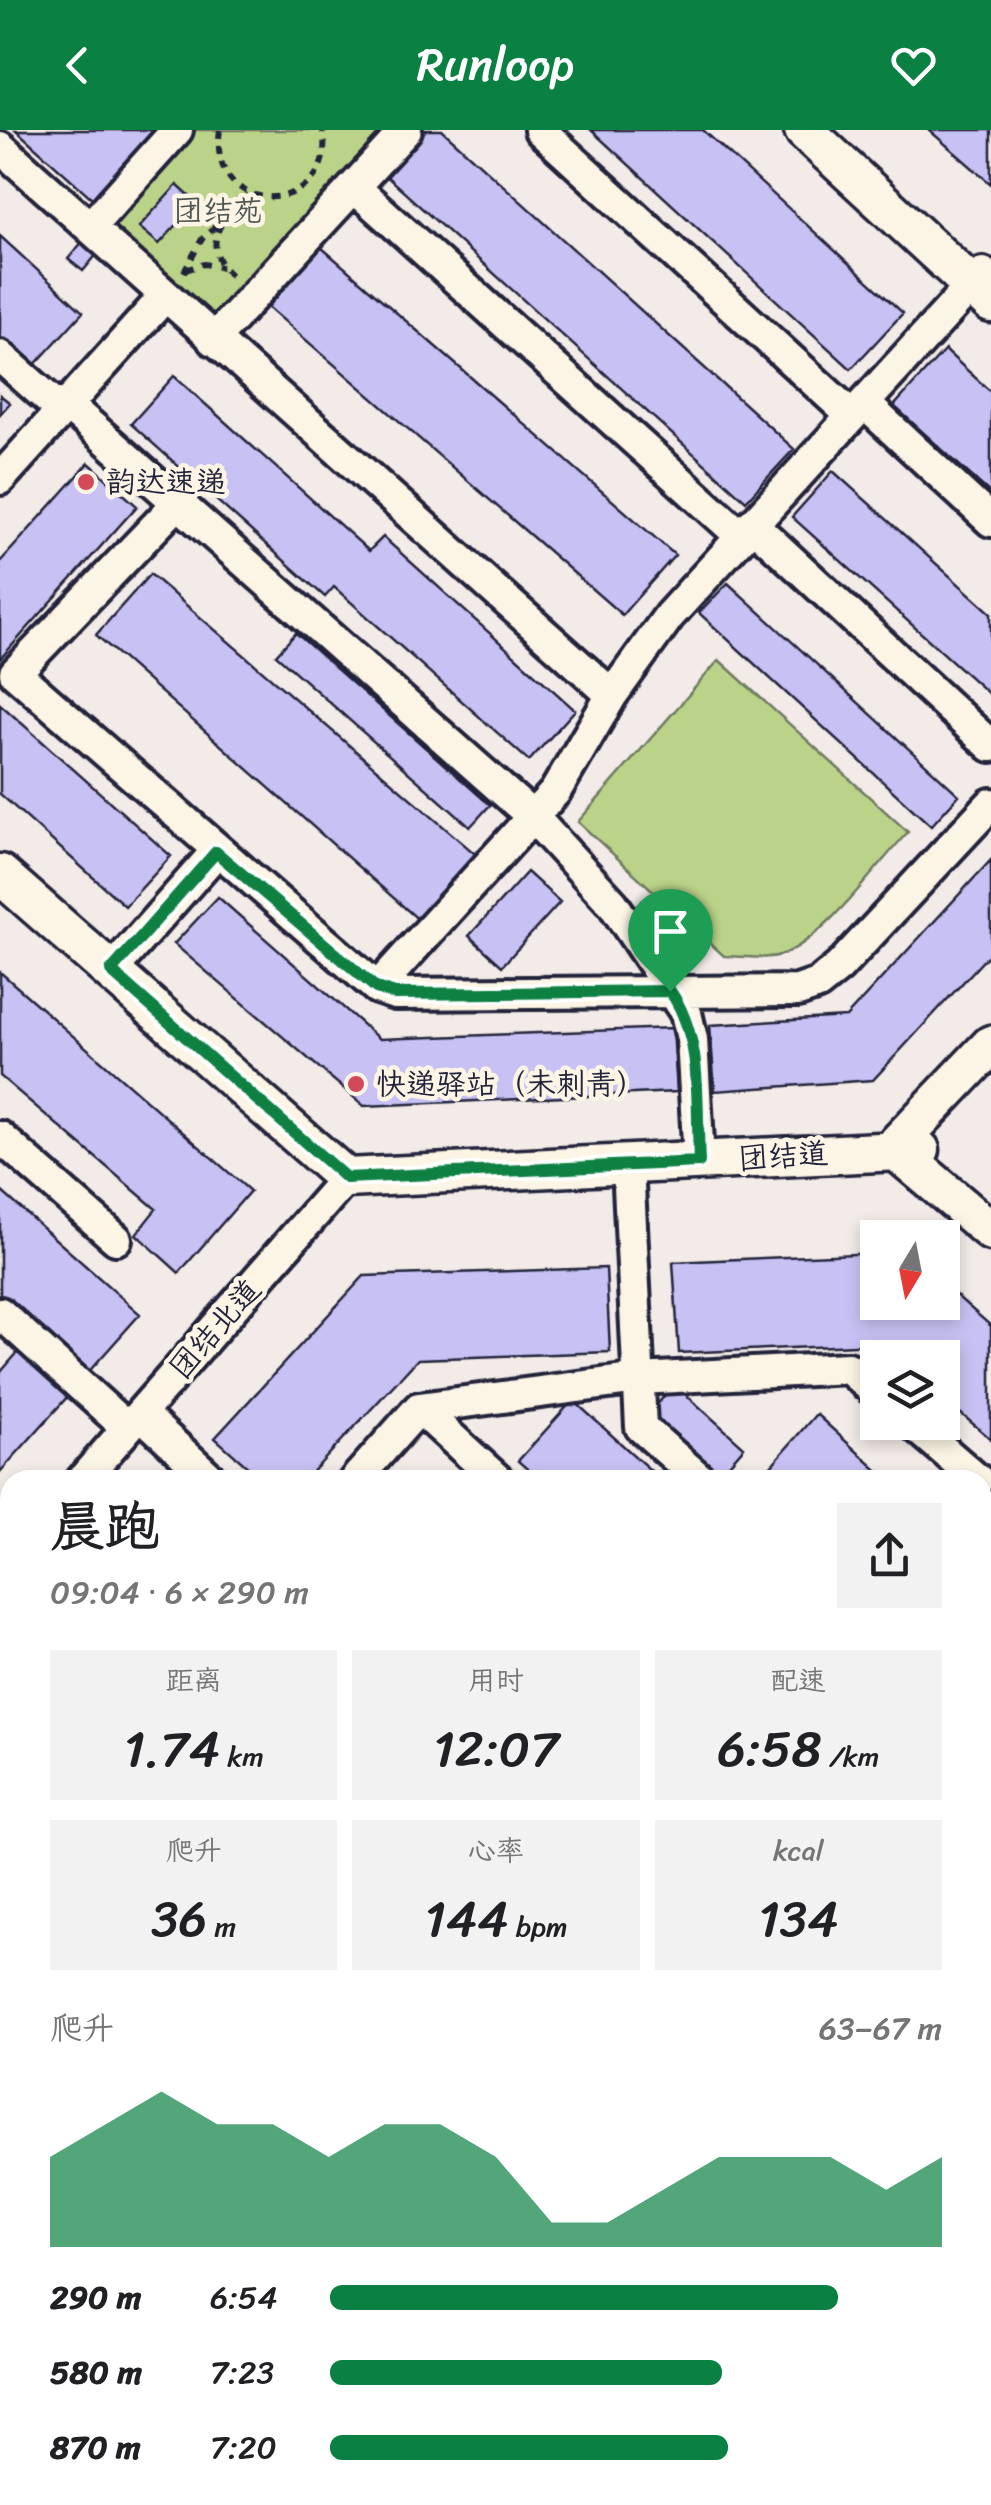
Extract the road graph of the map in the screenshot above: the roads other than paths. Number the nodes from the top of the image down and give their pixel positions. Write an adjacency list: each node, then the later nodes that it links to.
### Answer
1 (177, 130): 8 (street)
2 (406, 130): 7 (street)
3 (540, 130): 14 (street)
4 (804, 130): 9 (street)
5 (826, 130): 9 (street)
6 (0, 147): 8 (street)
7 (354, 187): 11 (street); 18 (street)
8 (90, 227): 10 (street)
9 (984, 285): 14 (street)
10 (165, 296): 11 (street); 13 (street)
11 (213, 340): 19 (street)
12 (0, 356): 13 (street)
13 (64, 407): 15 (street); 16 (street)
14 (858, 409): 17 (street); 18 (street)
15 (0, 479)
16 (177, 504): 22 (street); 23 (street)
17 (991, 521)
18 (746, 530): 19 (street); 20 (street)
19 (612, 695): 22 (street)
20 (991, 746)
21 (991, 804): 27 (street)
22 (533, 817): 26 (street); 27 (street)
23 (216, 852): 25 (street); 26 (street)
24 (0, 874): 25 (street)
25 (111, 971): 34 (street)
26 (376, 988): 27 (street)
27 (670, 991): 32 (street)
28 (991, 1046): 31 (street)
29 (991, 1071): 31 (street)
30 (0, 1137): 37 (street)
31 (907, 1149): 32 (street, 团结道); 35 (street); 36 (street)
32 (699, 1162): 33 (street, 团结道)
33 (628, 1166): 34 (street, 团结道); 40 (street)
34 (346, 1178): 42 (street, 团结北道)
35 (991, 1210)
36 (991, 1231)
37 (116, 1239)
38 (0, 1314): 42 (street)
39 (860, 1378): 40 (street)
40 (639, 1379): 41 (street); 48 (street)
41 (419, 1408): 46 (street); 47 (street)
42 (134, 1421): 44 (street, 团结北道); 45 (street)
43 (932, 1440): 49 (street)
44 (91, 1470)
45 (199, 1470)
46 (364, 1470)
47 (487, 1470)
48 (690, 1470)
49 (966, 1470)

